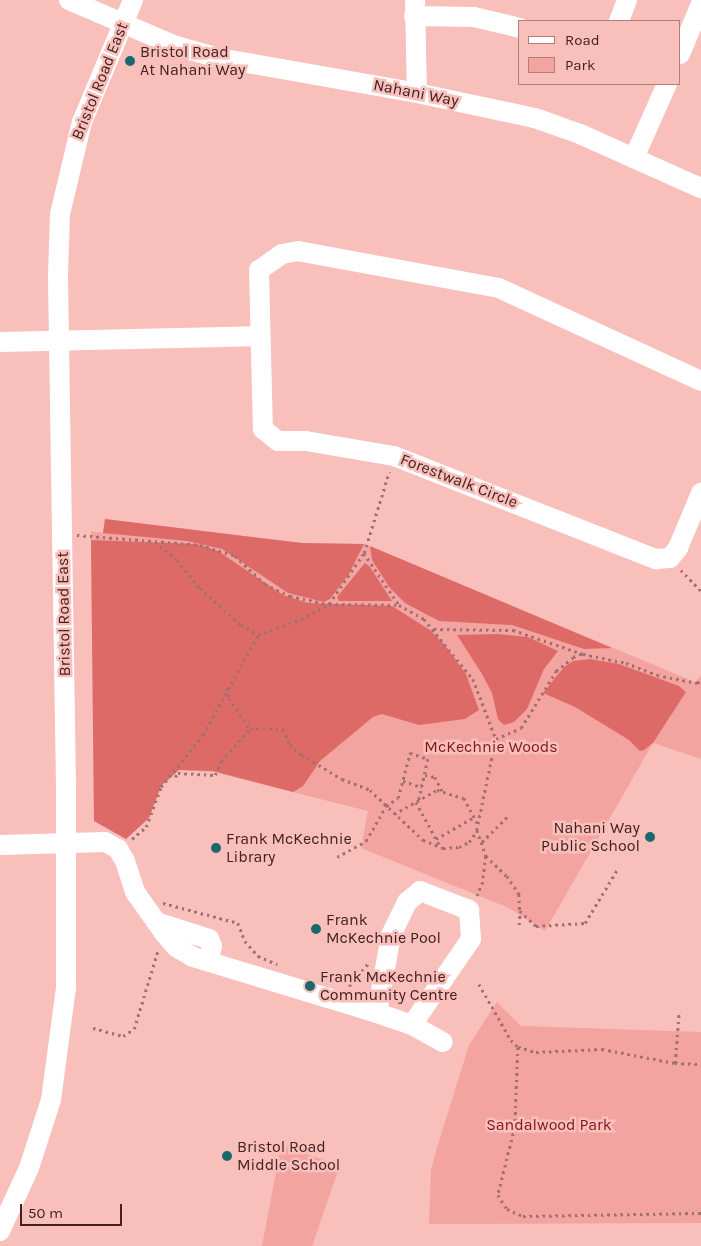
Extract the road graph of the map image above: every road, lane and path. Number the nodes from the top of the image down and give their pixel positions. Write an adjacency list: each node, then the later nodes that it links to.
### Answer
1 (68, 0): 7 (street, Nahani Way)
2 (133, 0): 7 (street, Bristol Road East)
3 (627, 0): 6 (street)
4 (701, 4): 9 (street)
5 (414, 8): 8 (street); 11 (street)
6 (620, 20)
7 (123, 23): 11 (street, Nahani Way); 16 (street, Bristol Road East)
8 (518, 28)
9 (681, 52)
10 (667, 85): 12 (street)
11 (417, 93): 12 (street, Nahani Way)
12 (634, 158): 13 (street, Nahani Way)
13 (701, 188)
14 (260, 336): 16 (street); 17 (street, Forestwalk Circle); 18 (street, Forestwalk Circle)
15 (0, 342): 16 (street)
16 (59, 342): 20 (street, Bristol Road East)
17 (701, 381)
18 (394, 456): 22 (path); 23 (street, Forestwalk Circle)
19 (701, 493): 23 (street)
20 (62, 534): 21 (path); 50 (street, Bristol Road East)
21 (154, 540): 25 (path); 28 (path)
22 (364, 553): 25 (path); 26 (path)
23 (670, 558): 24 (path)
24 (701, 590)
25 (329, 604): 26 (path); 28 (path)
26 (400, 605): 27 (path)
27 (434, 629): 29 (path); 33 (path)
28 (258, 635): 31 (path)
29 (583, 654): 30 (path); 33 (path)
30 (701, 680)
31 (227, 688): 32 (path); 35 (path)
32 (250, 729): 35 (path); 40 (path)
33 (496, 739): 44 (path)
34 (425, 775): 36 (path); 37 (path); 38 (path)
35 (170, 780): 48 (path)
36 (402, 781): 37 (path); 40 (path)
37 (422, 787): 39 (path)
38 (443, 792): 39 (path); 43 (path)
39 (417, 801): 41 (path); 46 (path)
40 (386, 806): 41 (path); 53 (path)
41 (394, 814): 51 (path)
42 (508, 816): 47 (path)
43 (474, 817): 44 (path); 46 (path)
44 (478, 825): 45 (path)
45 (478, 830): 47 (path); 51 (path)
46 (436, 839): 51 (path)
47 (482, 842): 52 (path)
48 (124, 844)
49 (0, 845): 50 (street)
50 (66, 845): 60 (street); 74 (street, Bristol Road East)
51 (441, 847)
52 (486, 856): 57 (path); 58 (path)
53 (337, 857)
54 (617, 870): 58 (path)
55 (154, 900): 56 (path)
56 (177, 907): 60 (path); 62 (path)
57 (468, 910): 66 (street); 67 (street)
58 (520, 911): 59 (path)
59 (519, 925)
60 (162, 926): 66 (street); 68 (path)
61 (373, 957): 63 (path)
62 (282, 966)
63 (342, 984)
64 (479, 984): 70 (path)
65 (679, 1011): 71 (path)
66 (377, 1013): 67 (street)
67 (412, 1025): 69 (street)
68 (93, 1028)
69 (442, 1042)
70 (518, 1047): 71 (path); 73 (path)
71 (675, 1063): 72 (path)
72 (701, 1064)
73 (701, 1213)
74 (0, 1231)

